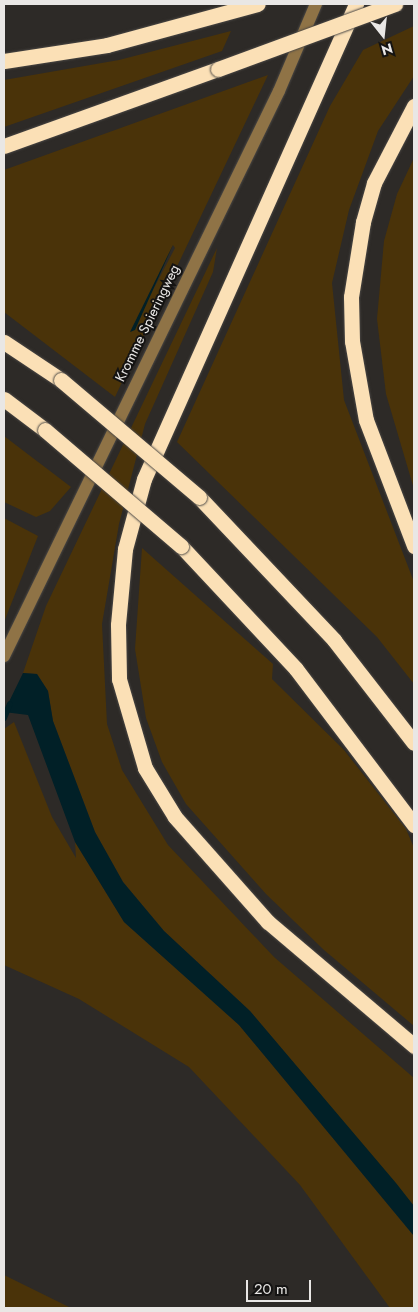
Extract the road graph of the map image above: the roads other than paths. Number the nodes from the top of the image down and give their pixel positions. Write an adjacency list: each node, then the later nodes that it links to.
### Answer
1 (316, 4): 11 (street, Kromme Spieringweg)
2 (356, 4): 14 (highway)
3 (395, 4): 7 (highway, bridge)
4 (251, 6): 5 (highway)
5 (4, 61)
6 (414, 106): 10 (highway)
7 (4, 146)
8 (4, 342): 12 (highway, bridge)
9 (4, 399): 13 (highway, bridge)
10 (414, 546)
11 (4, 656)
12 (414, 743)
13 (414, 825)
14 (414, 1046)

